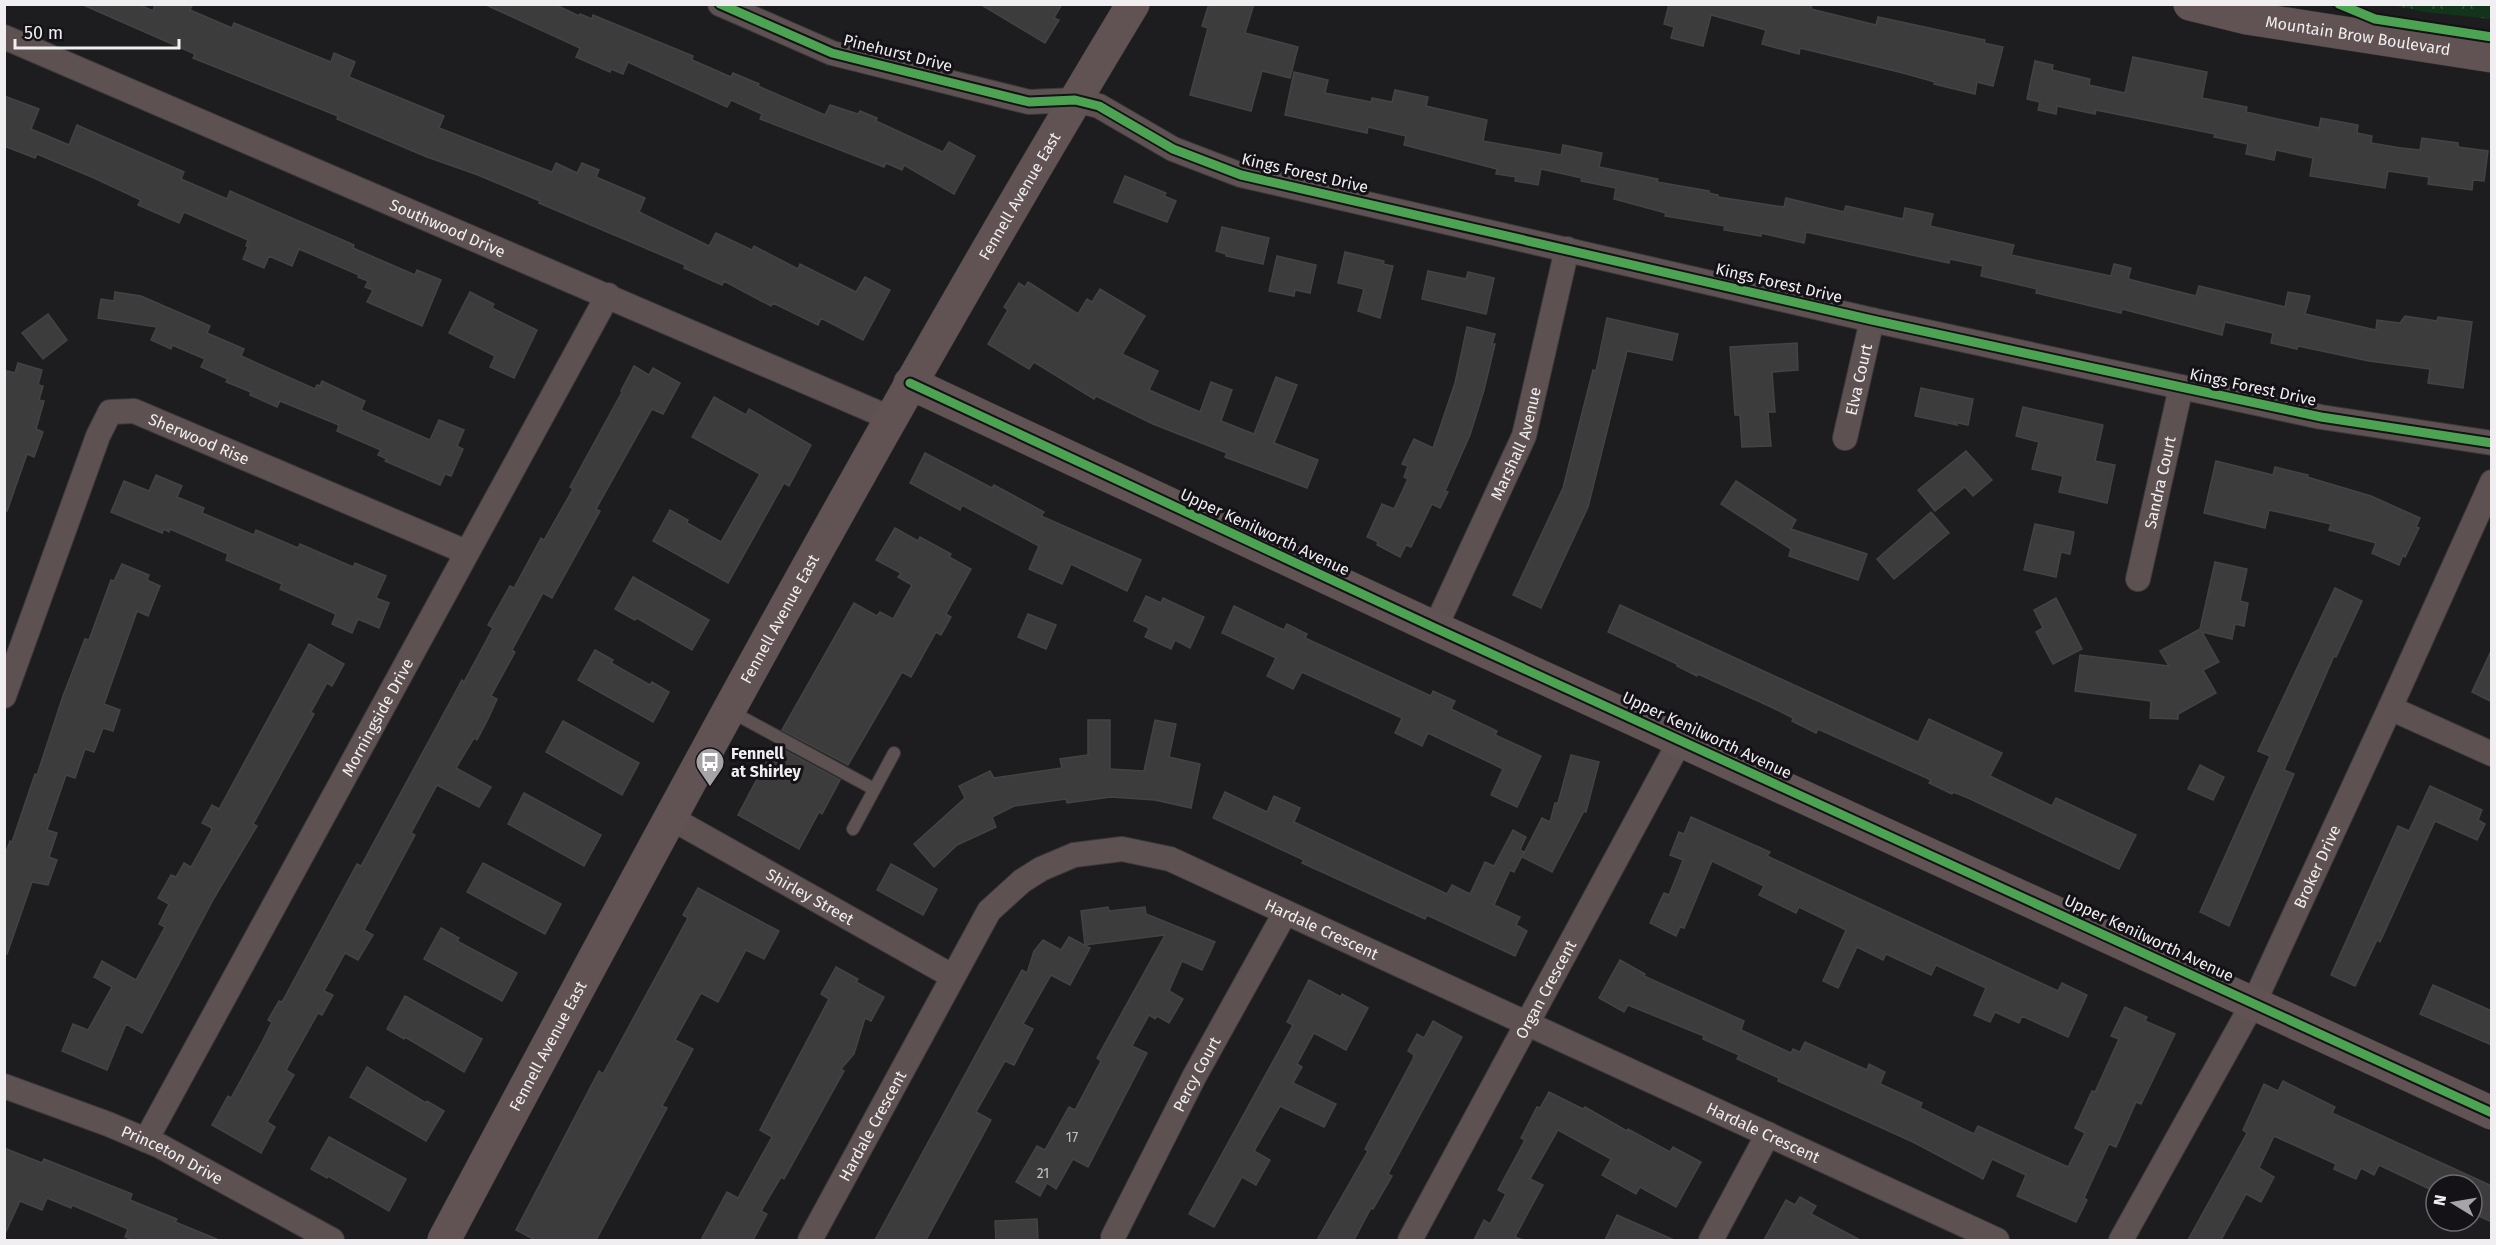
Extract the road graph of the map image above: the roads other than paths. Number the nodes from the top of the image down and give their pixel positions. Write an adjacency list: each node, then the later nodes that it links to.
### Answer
1 (720, 4): 6 (street, Pinehurst Drive)
2 (1133, 4): 6 (street, Fennell Avenue East)
3 (2190, 4): 5 (street, Mountain Brow Boulevard)
4 (4, 37): 8 (street, Southwood Drive)
5 (2492, 56)
6 (1075, 100): 7 (street, Kings Forest Drive); 10 (street, Fennell Avenue East)
7 (1567, 249): 9 (street, Kings Forest Drive); 18 (street, Marshall Avenue)
8 (608, 295): 12 (street, Southwood Drive); 16 (street, Morningside Drive)
9 (1872, 320): 11 (street, Kings Forest Drive); 13 (street, Elva Court)
10 (910, 383): 12 (street, Fennell Avenue East); 18 (street, Upper Kenilworth Avenue)
11 (2181, 387): 14 (street, Kings Forest Drive); 17 (street, Sandra Court)
12 (890, 418): 21 (street, Fennell Avenue East)
13 (1845, 438)
14 (2492, 443)
15 (2492, 482): 20 (street, Broker Drive)
16 (466, 552): 19 (street, Sherwood Rise); 35 (street, Morningside Drive)
17 (2138, 579)
18 (1435, 628): 22 (street, Upper Kenilworth Avenue)
19 (4, 696)
20 (2390, 708): 24 (street); 30 (street, Broker Drive)
21 (728, 710): 25 (lane); 26 (street, Fennell Avenue East)
22 (1681, 739): 30 (street, Upper Kenilworth Avenue); 31 (street, Organ Crescent)
23 (894, 753): 25 (lane)
24 (2492, 754)
25 (874, 789): 27 (lane)
26 (669, 817): 29 (street, Shirley Street); 38 (street, Fennell Avenue East)
27 (853, 829)
28 (1285, 913): 29 (street, Hardale Crescent); 31 (street, Hardale Crescent); 36 (street, Percy Court)
29 (952, 976): 39 (street, Hardale Crescent)
30 (2252, 1002): 33 (street, Upper Kenilworth Avenue); 43 (street, Broker Drive)
31 (1528, 1024): 34 (street, Hardale Crescent); 40 (street, Organ Crescent)
32 (4, 1086): 35 (street, Princeton Drive)
33 (2492, 1113)
34 (1768, 1134): 41 (street); 42 (street, Hardale Crescent)
35 (146, 1140): 37 (street, Princeton Drive)
36 (1113, 1237)
37 (332, 1240)
38 (444, 1240)
39 (810, 1240)
40 (1410, 1240)
41 (1712, 1240)
42 (1996, 1240)
43 (2121, 1240)

